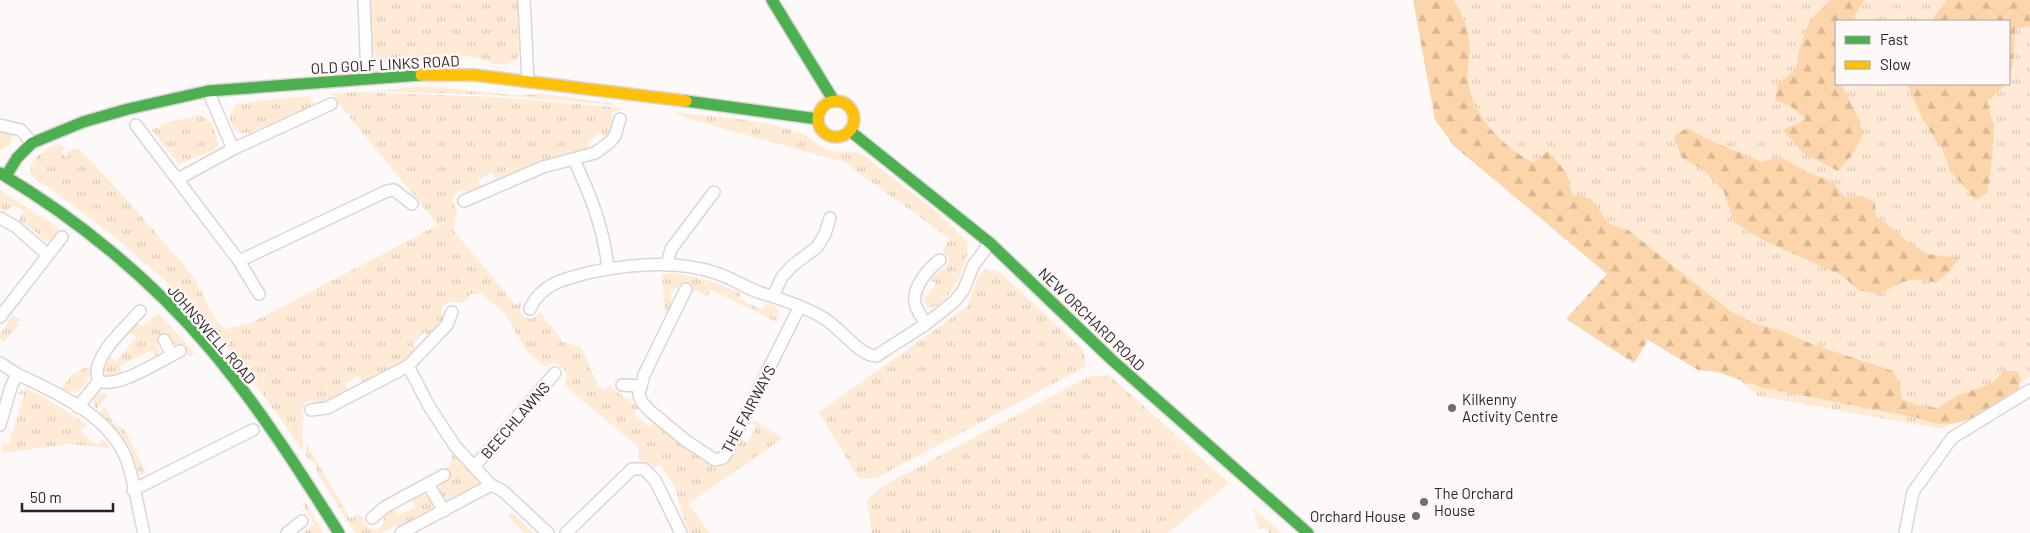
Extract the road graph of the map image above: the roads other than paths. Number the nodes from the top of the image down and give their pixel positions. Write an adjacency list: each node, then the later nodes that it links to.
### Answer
1 (364, 0): 4 (street)
2 (524, 0): 5 (street)
3 (772, 0): 7 (street)
4 (368, 78): 5 (street, OLD GOLF LINKS ROAD); 6 (street, OLD GOLF LINKS ROAD)
5 (528, 81): 10 (street, OLD GOLF LINKS ROAD)
6 (208, 91): 14 (street, OLD GOLF LINKS ROAD); 15 (street)
7 (834, 101): 10 (street); 13 (street)
8 (331, 104): 15 (street)
9 (620, 119): 16 (street)
10 (818, 119): 13 (street)
11 (0, 125): 14 (street)
12 (136, 125): 18 (street)
13 (850, 131): 25 (street, NEW ORCHARD ROAD)
14 (32, 143): 17 (street, OLD GOLF LINKS ROAD)
15 (233, 149): 18 (street)
16 (574, 160): 20 (street); 30 (street)
17 (3, 175): 63 (street, JOHNSWELL ROAD)
18 (178, 178): 28 (street)
19 (714, 192): 29 (street)
20 (464, 201)
21 (412, 204): 28 (street)
22 (0, 218): 26 (street)
23 (830, 218): 33 (street)
24 (62, 237): 26 (street)
25 (990, 243): 39 (street); 68 (street, NEW ORCHARD ROAD)
26 (48, 255): 38 (street)
27 (940, 260): 39 (street)
28 (239, 261): 32 (street)
29 (667, 265): 30 (street); 33 (street)
30 (608, 269): 35 (street)
31 (686, 289): 47 (street)
32 (259, 294)
33 (773, 296): 34 (street)
34 (800, 308): 39 (street); 47 (street, THE FAIRWAYS)
35 (530, 309)
36 (140, 311): 45 (street)
37 (452, 312): 42 (street)
38 (0, 317)
39 (926, 324)
40 (164, 340): 45 (street)
41 (0, 363): 44 (street)
42 (408, 366): 50 (street); 53 (street, BEECHLAWNS)
43 (555, 373): 53 (street, BEECHLAWNS)
44 (18, 374): 49 (street); 51 (street)
45 (99, 382): 49 (street)
46 (622, 385): 47 (street)
47 (639, 386)
48 (2030, 390): 69 (street)
49 (78, 408): 57 (street)
50 (311, 410)
51 (0, 425)
52 (253, 430): 57 (street)
53 (474, 467): 56 (street, BEECHLAWNS)
54 (444, 476): 55 (street)
55 (428, 484): 58 (street); 59 (street)
56 (491, 485): 58 (street); 65 (street, BEECHLAWNS)
57 (133, 490): 61 (street)
58 (444, 511): 64 (street)
59 (372, 518)
60 (302, 521): 62 (street)
61 (144, 533)
62 (287, 533)
63 (338, 533)
64 (402, 533)
65 (548, 533)
66 (566, 533): 67 (street)
67 (680, 533)
68 (1308, 533)
69 (1905, 533)

